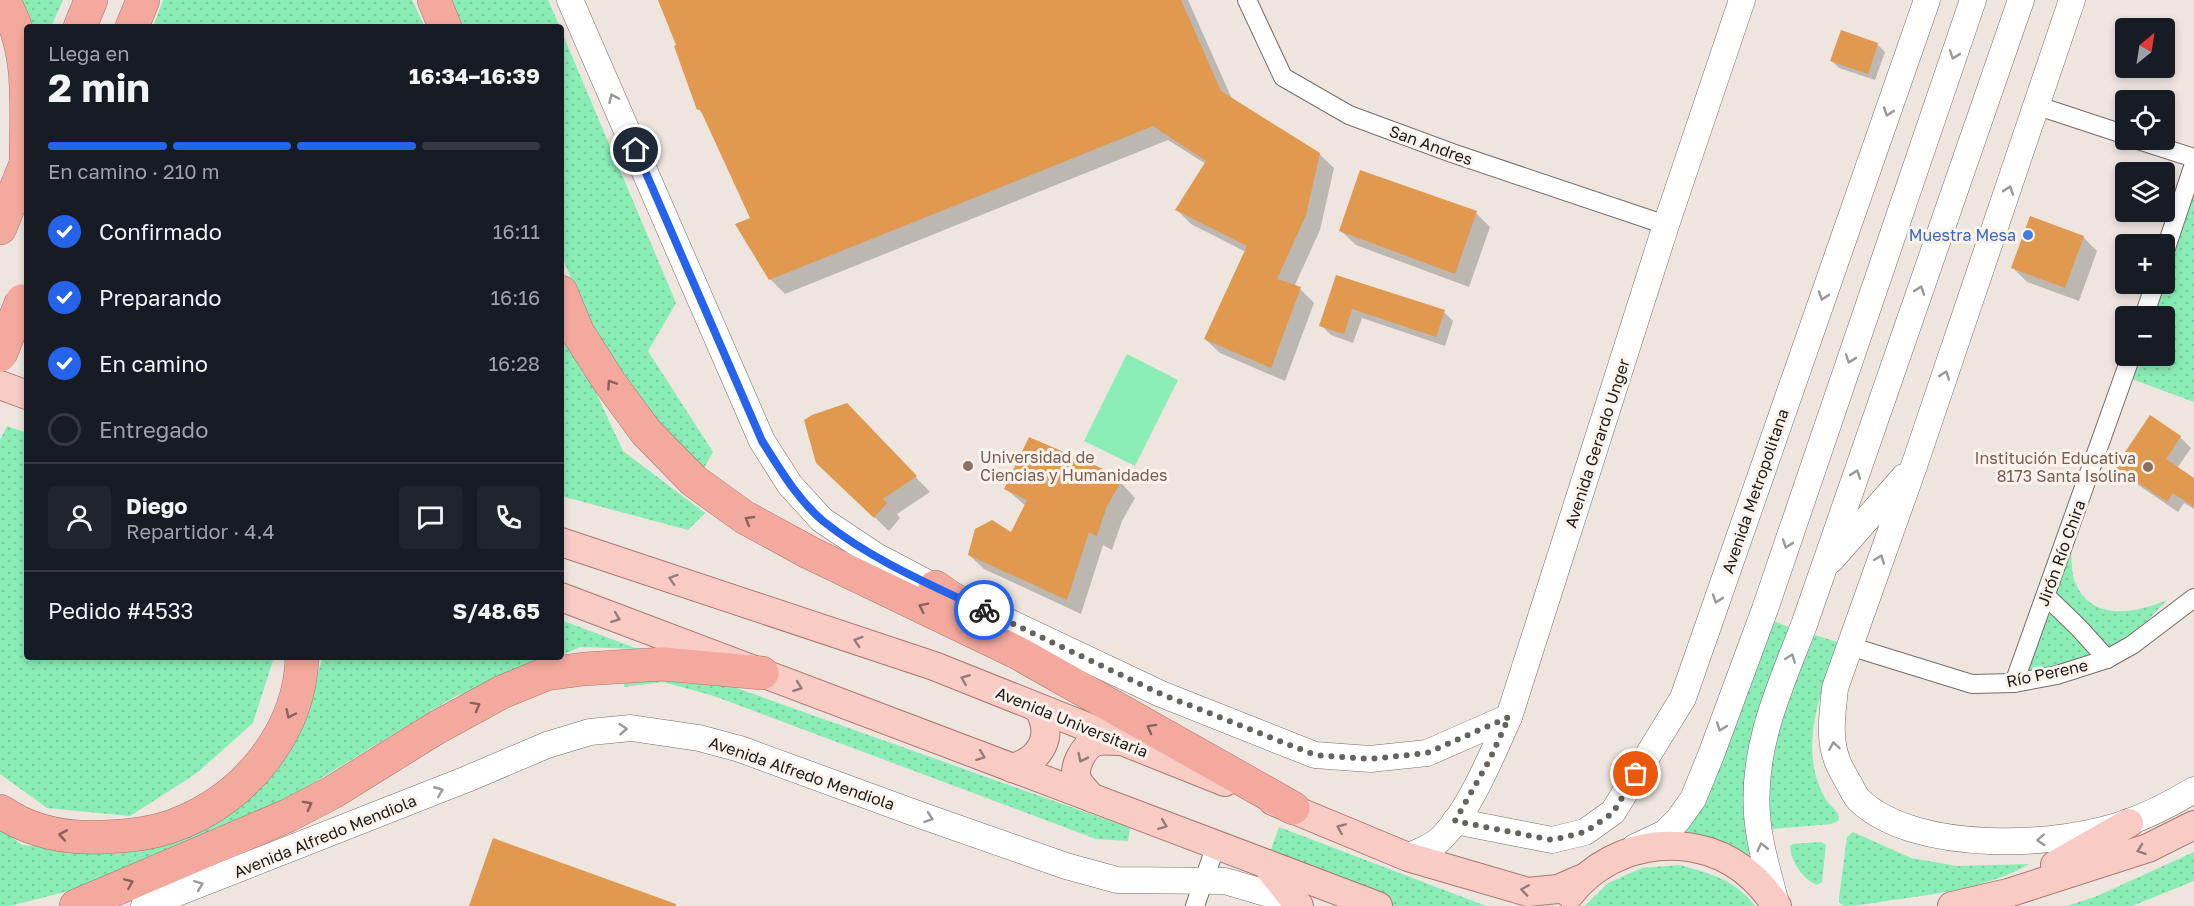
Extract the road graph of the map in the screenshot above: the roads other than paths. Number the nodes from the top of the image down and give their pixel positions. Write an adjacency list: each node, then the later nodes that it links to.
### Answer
1 (3, 0): 15 (highway)
2 (91, 0): 12 (highway)
3 (143, 0): 13 (highway)
4 (434, 0): 14 (highway)
5 (570, 0): 36 (street, one-way to 5)
6 (1247, 0): 22 (street, San Andres)
7 (1742, 0): 22 (street, Avenida Gerardo Unger)
8 (1927, 0): 54 (street, Avenida Metropolitana, one-way to 54)
9 (1973, 0): 58 (street, one-way to 58)
10 (2021, 0): 35 (street, one-way to 10)
11 (2072, 0): 16 (street)
12 (81, 24)
13 (133, 24)
14 (444, 24)
15 (24, 61)
16 (2038, 106): 17 (street); 33 (street, one-way to 16)
17 (2115, 131)
18 (2169, 150): 19 (street)
19 (2194, 158)
20 (2194, 164): 24 (street)
21 (24, 168): 23 (highway)
22 (1666, 225): 47 (street, Avenida Gerardo Unger)
23 (0, 228)
24 (2171, 234)
25 (24, 295): 29 (highway, bridge)
26 (564, 299): 44 (highway, one-way to 26)
27 (0, 337): 28 (main road)
28 (24, 347)
29 (0, 355)
30 (2127, 366): 37 (street, Jirón Río Chira)
31 (0, 385): 32 (main road)
32 (24, 394)
33 (1914, 466): 35 (street); 40 (street, one-way to 33)
34 (564, 543): 46 (main road, Avenida Universitaria, one-way to 34)
35 (1823, 569): 64 (street, one-way to 35)
36 (935, 587): 44 (highway); 47 (street)
37 (2046, 596): 41 (street); 45 (street, Jirón Río Chira)
38 (564, 598): 43 (main road, one-way to 43)
39 (2194, 598): 41 (street, Río Perene)
40 (1849, 646): 45 (street, Río Perene); 55 (street, one-way to 40)
41 (2107, 659): 45 (street, Río Perene)
42 (302, 660): 53 (highway, one-way to 53)
43 (762, 673): 49 (main road, one-way to 49); 65 (highway, one-way to 43)
44 (1060, 676): 52 (highway, one-way to 44)
45 (2014, 683)
46 (1038, 708): 48 (main road, Avenida Universitaria); 49 (main road)
47 (1509, 717): 54 (street, Avenida Gerardo Unger)
48 (1119, 741): 51 (main road, one-way to 51); 52 (main road, Avenida Universitaria)
49 (1012, 768): 51 (main road)
50 (2194, 790): 55 (street)
51 (1092, 798): 57 (main road, one-way to 57)
52 (1293, 808): 59 (main road, Avenida Universitaria, one-way to 52)
53 (0, 811)
54 (1455, 821): 59 (street, Avenida Gerardo Unger)
55 (2128, 823): 63 (main road)
56 (2194, 825): 63 (main road, one-way to 63)
57 (1216, 845): 60 (main road); 62 (street)
58 (1618, 855): 61 (main road); 64 (main road)
59 (1408, 857): 61 (main road, Avenida Universitaria, one-way to 59)
60 (1266, 864): 68 (main road); 69 (main road)
61 (1581, 879): 70 (main road)
62 (1203, 882): 66 (street, Avenida Alfredo Mendiola, one-way to 62); 67 (street); 68 (street, Avenida Alfredo Mendiola)
63 (2008, 893): 71 (main road)
64 (1776, 905)
65 (76, 906)
66 (144, 906)
67 (1195, 906)
68 (1298, 906)
69 (1378, 906)
70 (1560, 906)
71 (1952, 906)

